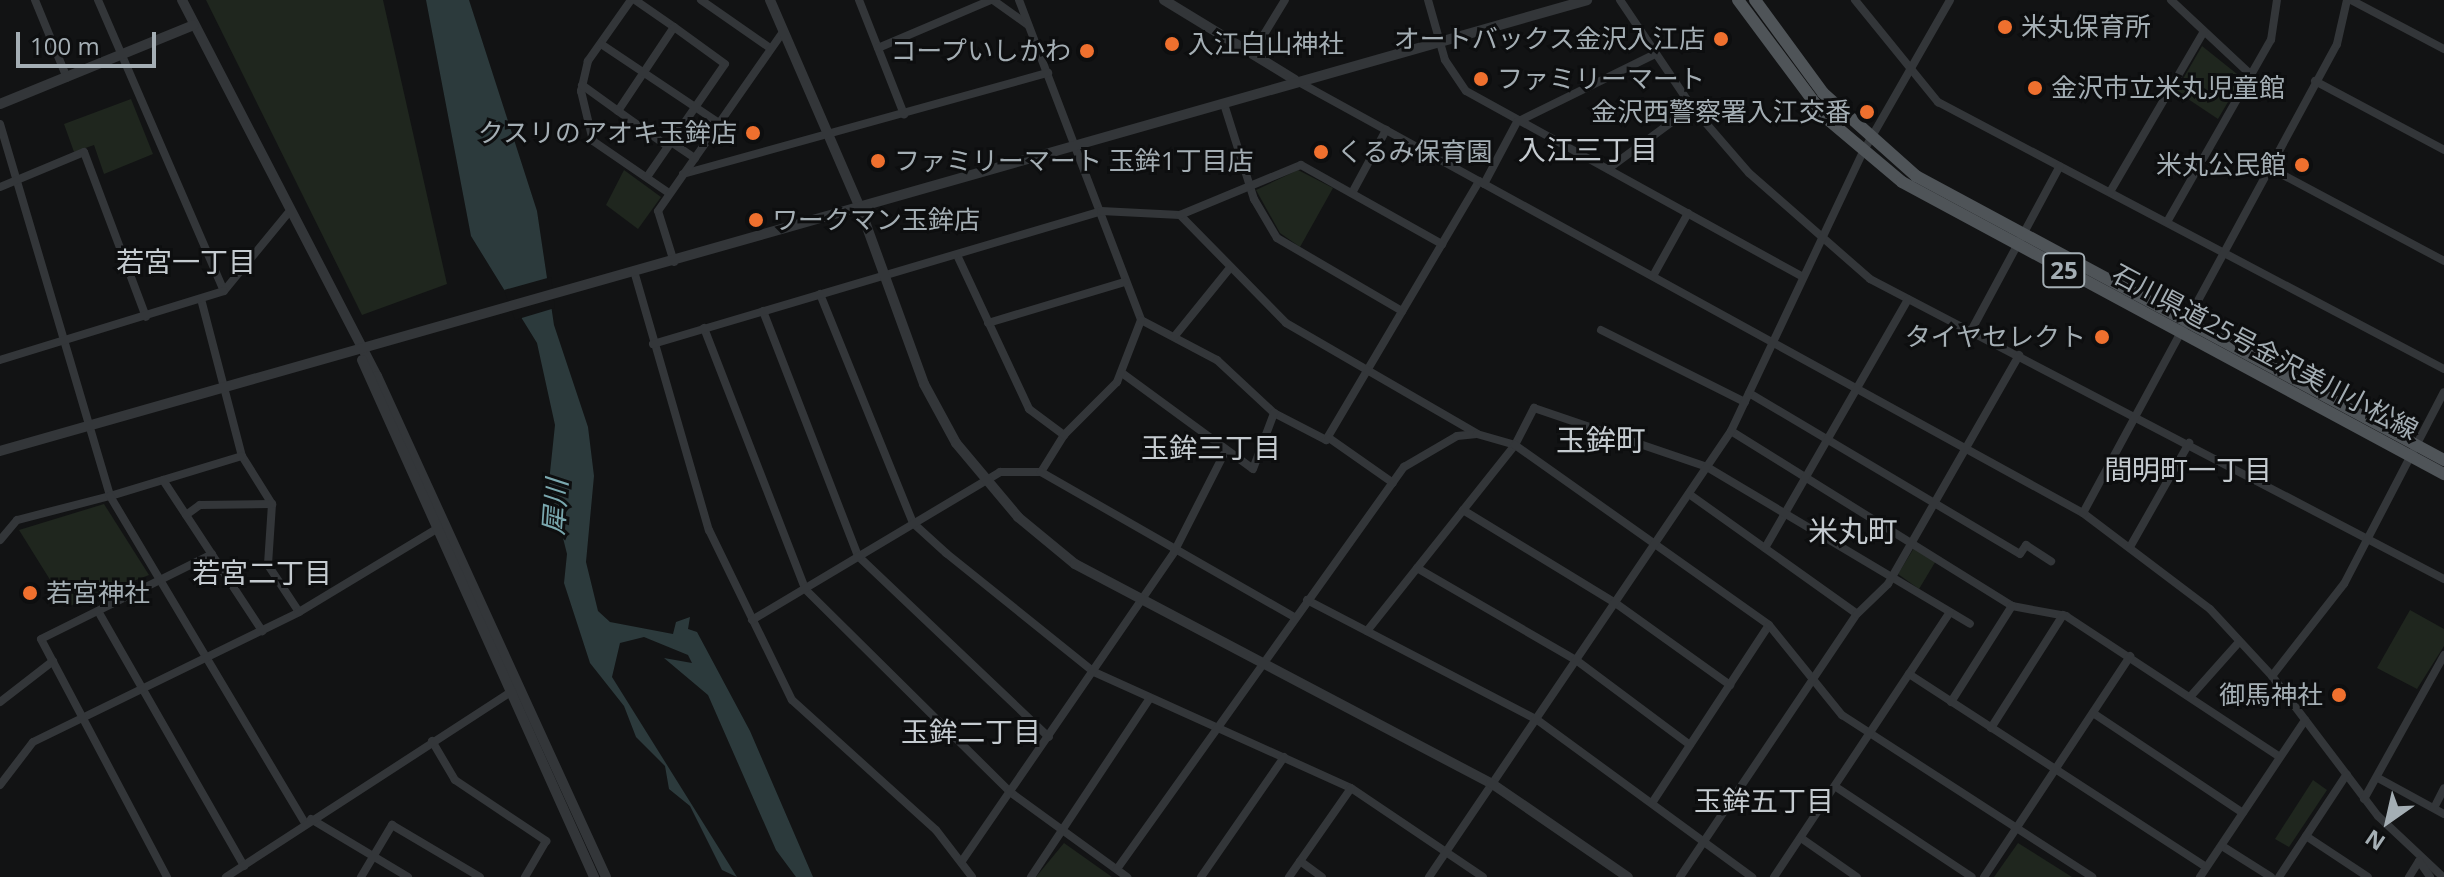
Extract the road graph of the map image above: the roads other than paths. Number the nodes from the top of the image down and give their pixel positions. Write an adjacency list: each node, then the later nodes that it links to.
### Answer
1 (35, 0): 42 (street)
2 (98, 0): 37 (street)
3 (182, 0): 25 (street)
4 (633, 0): 27 (street); 31 (street)
5 (701, 0): 32 (street)
6 (770, 0): 29 (street)
7 (859, 0): 33 (street)
8 (992, 0): 26 (street); 33 (street)
9 (1019, 0): 26 (street)
10 (1164, 0): 24 (street)
11 (1188, 0): 24 (street)
12 (1285, 0): 35 (street)
13 (1428, 0): 30 (street)
14 (1587, 0): 30 (street)
15 (1620, 0): 36 (street)
16 (1738, 0): 58 (main road, 石川県道25号金沢美川小松線 / 25)
17 (1755, 0): 58 (main road, 石川県道25号金沢美川小松線 / 25)
18 (1855, 0): 41 (street)
19 (2187, 0): 23 (street)
20 (2277, 0): 40 (street)
21 (2349, 0): 34 (street); 44 (street)
22 (1948, 1): 41 (street)
23 (2174, 2): 28 (street)
24 (1183, 15): 35 (street)
25 (194, 25): 37 (street); 76 (street)
26 (1030, 26): 39 (street)
27 (674, 27): 38 (street); 48 (street)
28 (2204, 31): 40 (street); 71 (street)
29 (783, 32): 32 (street); 56 (street)
30 (1439, 42): 43 (street); 52 (street)
31 (601, 44): 38 (street); 45 (street)
32 (770, 48): 53 (street)
33 (878, 48): 51 (street)
34 (2444, 49)
35 (1252, 54): 43 (street)
36 (1653, 55): 49 (street); 52 (street)
37 (122, 57): 42 (street); 93 (street)
38 (644, 72): 48 (street); 50 (street)
39 (1048, 73): 51 (street); 59 (street)
40 (2250, 74): 79 (street)
41 (1910, 75): 58 (street); 62 (street)
42 (67, 78): 46 (street)
43 (1295, 80): 47 (street); 55 (street)
44 (2315, 81): 60 (street); 63 (street)
45 (582, 85): 50 (street); 66 (street)
46 (0, 104)
47 (1224, 104): 59 (street); 69 (street)
48 (695, 107): 53 (street); 57 (street)
49 (1692, 107): 64 (street); 80 (street)
50 (618, 111): 57 (street)
51 (904, 114): 56 (street)
52 (1517, 122): 64 (street); 68 (street)
53 (719, 123): 61 (street)
54 (0, 124): 67 (street)
55 (1386, 130): 68 (street); 73 (street)
56 (828, 134): 65 (street); 74 (street)
57 (669, 144): 61 (street); 66 (street)
58 (1866, 146): 80 (street); 81 (main road, 石川県道25号金沢美川小松線 / 25)
59 (1073, 147): 74 (street); 75 (street)
60 (2444, 150)
61 (695, 158): 65 (street)
62 (2060, 166): 71 (street); 81 (street)
63 (2270, 168): 83 (street); 85 (street)
64 (1608, 169): 77 (street)
65 (683, 174): 72 (street)
66 (647, 177): 72 (street)
67 (17, 180): 70 (street); 99 (street); 108 (street)
68 (1482, 182): 82 (street); 90 (street)
69 (1249, 184): 73 (street); 78 (street); 98 (street)
70 (0, 187)
71 (2110, 192): 79 (street)
72 (669, 193): 86 (street)
73 (1352, 193): 82 (street)
74 (860, 208): 86 (street); 89 (street)
75 (1101, 211): 78 (street); 84 (street); 92 (street)
76 (288, 213): 93 (street); 110 (street)
77 (1688, 213): 90 (street); 91 (street)
78 (1180, 215): 87 (street)
79 (2167, 222): 83 (street)
80 (1822, 237): 91 (street); 96 (street)
81 (2021, 239): 102 (main road, 石川県道25号金沢美川小松線 / 25); 105 (street)
82 (1442, 244): 98 (street)
83 (2223, 252): 102 (street); 113 (street)
84 (957, 255): 89 (street); 101 (street)
85 (2444, 261)
86 (674, 262): 88 (street)
87 (1229, 269): 106 (street); 114 (street)
88 (634, 271): 109 (street); 110 (street)
89 (883, 276): 94 (street); 141 (street)
90 (1653, 276): 107 (street)
91 (1801, 276): 107 (street)
92 (1125, 282): 100 (street); 101 (street)
93 (224, 291): 95 (street)
94 (820, 294): 97 (street); 151 (street)
95 (201, 299): 99 (street); 117 (street)
96 (1908, 299): 105 (street); 116 (street)
97 (763, 311): 103 (street); 161 (street)
98 (1402, 311): 114 (street)
99 (146, 317): 108 (street)
100 (1141, 320): 106 (street); 115 (street)
101 (988, 323): 125 (street)
102 (2182, 327): 121 (street); 131 (main road, 石川県道25号金沢美川小松線 / 25)
103 (704, 328): 109 (street); 167 (street)
104 (1601, 330): 119 (street)
105 (1971, 331): 111 (street)
106 (1174, 337): 120 (street)
107 (1770, 340): 116 (street); 119 (street)
108 (64, 342): 112 (street); 122 (street)
109 (653, 344): 178 (street)
110 (359, 350): 117 (street); 152 (street)
111 (2019, 355): 121 (street); 130 (street)
112 (0, 360)
113 (2444, 369)
114 (1367, 370): 124 (street); 126 (street)
115 (1122, 373): 125 (street); 133 (street)
116 (1857, 388): 127 (street); 130 (street)
117 (227, 389): 122 (street); 134 (street)
118 (2444, 392): 131 (street)
119 (1747, 397): 123 (street); 127 (street)
120 (1274, 413): 126 (street); 133 (street)
121 (2135, 415): 128 (street); 149 (street)
122 (89, 425): 132 (street); 144 (street)
123 (1731, 431): 136 (street); 139 (street)
124 (1477, 434): 129 (street); 142 (street)
125 (1064, 435): 137 (street)
126 (1329, 438): 142 (street)
127 (1827, 440): 139 (street); 146 (street)
128 (2189, 443): 153 (street); 157 (street)
129 (1515, 445): 136 (street); 147 (street); 156 (street)
130 (1969, 449): 146 (street); 149 (street)
131 (2413, 450): 135 (main road, 石川県道25号金沢美川小松線 / 25); 138 (main road, 石川県道25号金沢美川小松線 / 25); 153 (street)
132 (0, 451)
133 (1225, 452): 159 (street)
134 (242, 456): 140 (street); 145 (street)
135 (2444, 460)
136 (1707, 467): 143 (street); 148 (street)
137 (1041, 472): 141 (street); 159 (street)
138 (2444, 474)
139 (1806, 477): 148 (street); 155 (street)
140 (163, 480): 144 (street); 150 (street)
141 (985, 480): 151 (street); 169 (street)
142 (1393, 483): 168 (street)
143 (1689, 494): 156 (street); 158 (street)
144 (110, 496): 154 (street); 166 (street)
145 (272, 504): 150 (street); 173 (street)
146 (1938, 505): 155 (street); 162 (street)
147 (1463, 510): 163 (street); 170 (street)
148 (1785, 513): 158 (street); 164 (street)
149 (2083, 513): 157 (street)
150 (186, 515): 160 (street)
151 (913, 523): 161 (street); 190 (street)
152 (440, 527): 173 (street); 196 (street)
153 (2367, 533): 165 (street); 192 (street)
154 (0, 540)
155 (1913, 542): 164 (street); 171 (street)
156 (1654, 544): 170 (street); 180 (street)
157 (2130, 547): 183 (street)
158 (1765, 548): 175 (street)
159 (1174, 552): 169 (street); 177 (street)
160 (212, 554): 166 (street); 181 (street)
161 (858, 556): 167 (street); 208 (street)
162 (2051, 561)
163 (1417, 568): 182 (street); 186 (street)
164 (1893, 576): 174 (street); 175 (street)
165 (2444, 579)
166 (158, 582): 172 (street); 188 (street)
167 (805, 589): 178 (street); 221 (street)
168 (1307, 600): 177 (street); 182 (street)
169 (1141, 601): 189 (street); 190 (street)
170 (1614, 602): 186 (street); 194 (street)
171 (2012, 606): 176 (street); 200 (street)
172 (98, 611): 187 (street); 195 (street)
173 (299, 612): 181 (street)
174 (1950, 612): 179 (street); 191 (street)
175 (1857, 614): 193 (street)
176 (2063, 615): 185 (street); 206 (street)
177 (1294, 617): 189 (street)
178 (752, 620): 236 (street)
179 (1970, 624)
180 (1769, 625): 193 (street); 194 (street)
181 (262, 631): 188 (street)
182 (1367, 631): 203 (street)
183 (2239, 642): 192 (street); 197 (street)
184 (2444, 655): 215 (street)
185 (2130, 656): 197 (street); 201 (street)
186 (1576, 660): 203 (street); 210 (street)
187 (53, 661): 199 (street); 202 (street)
188 (204, 661): 195 (street); 227 (street)
189 (1260, 661): 205 (street); 216 (street)
190 (1094, 672): 198 (street); 208 (street)
191 (1909, 674): 200 (street); 207 (street)
192 (2272, 676): 204 (street)
193 (1811, 684): 207 (street); 232 (street)
194 (1730, 685): 210 (street)
195 (144, 688): 202 (street); 239 (street)
196 (514, 690): 209 (street); 248 (street); 249 (street)
197 (2190, 697): 212 (street)
198 (1150, 698): 205 (street); 228 (street)
199 (0, 702)
200 (1951, 702): 206 (street)
201 (2093, 713): 213 (street); 225 (street)
202 (83, 719): 217 (street); 242 (street)
203 (1536, 719): 216 (street); 223 (street)
204 (2305, 720): 212 (street); 214 (street)
205 (1215, 727): 211 (street); 241 (street)
206 (1991, 728): 213 (street)
207 (1873, 736): 220 (street); 229 (street)
208 (1049, 737): 221 (street)
209 (432, 741): 227 (street); 247 (street)
210 (1690, 745): 223 (street)
211 (1284, 757): 218 (street); 253 (street)
212 (2280, 757): 225 (street)
213 (2056, 772): 229 (street); 240 (street)
214 (2347, 774): 222 (street); 230 (street)
215 (2378, 778): 222 (street); 224 (street)
216 (1491, 783): 234 (street); 258 (street)
217 (0, 785)
218 (1351, 788): 234 (street); 237 (street)
219 (2444, 788): 224 (street)
220 (1839, 789): 231 (street); 263 (street)
221 (1010, 792): 228 (street); 236 (street)
222 (2364, 799): 238 (street)
223 (1652, 803): 232 (street)
224 (2434, 808): 226 (street)
225 (2243, 813): 233 (street)
226 (2444, 814)
227 (307, 820): 235 (street); 239 (street)
228 (1062, 829): 241 (street); 251 (street)
229 (2018, 830): 264 (street); 265 (street)
230 (2306, 836): 268 (street); 269 (street)
231 (1801, 838): 261 (street); 262 (street)
232 (1705, 841): 259 (street); 260 (street)
233 (2222, 846): 240 (street); 267 (street)
234 (1446, 852): 256 (street); 257 (street)
235 (372, 856): 244 (street); 245 (street); 246 (street)
236 (962, 861): 250 (street)
237 (1300, 861): 254 (street); 255 (street)
238 (2419, 861): 270 (street); 271 (street); 272 (street)
239 (244, 866): 243 (street)
240 (2206, 867): 266 (street)
241 (1117, 869): 252 (street)
242 (167, 877)
243 (226, 877)
244 (361, 877)
245 (408, 877)
246 (480, 877)
247 (525, 877)
248 (594, 877)
249 (606, 877)
250 (972, 877)
251 (1031, 877)
252 (1127, 877)
253 (1201, 877)
254 (1289, 877)
255 (1322, 877)
256 (1429, 877)
257 (1483, 877)
258 (1628, 877)
259 (1680, 877)
260 (1752, 877)
261 (1774, 877)
262 (1857, 877)
263 (1972, 877)
264 (1984, 877)
265 (2092, 877)
266 (2200, 877)
267 (2271, 877)
268 (2279, 877)
269 (2368, 877)
270 (2409, 877)
271 (2430, 877)
272 (2443, 877)

